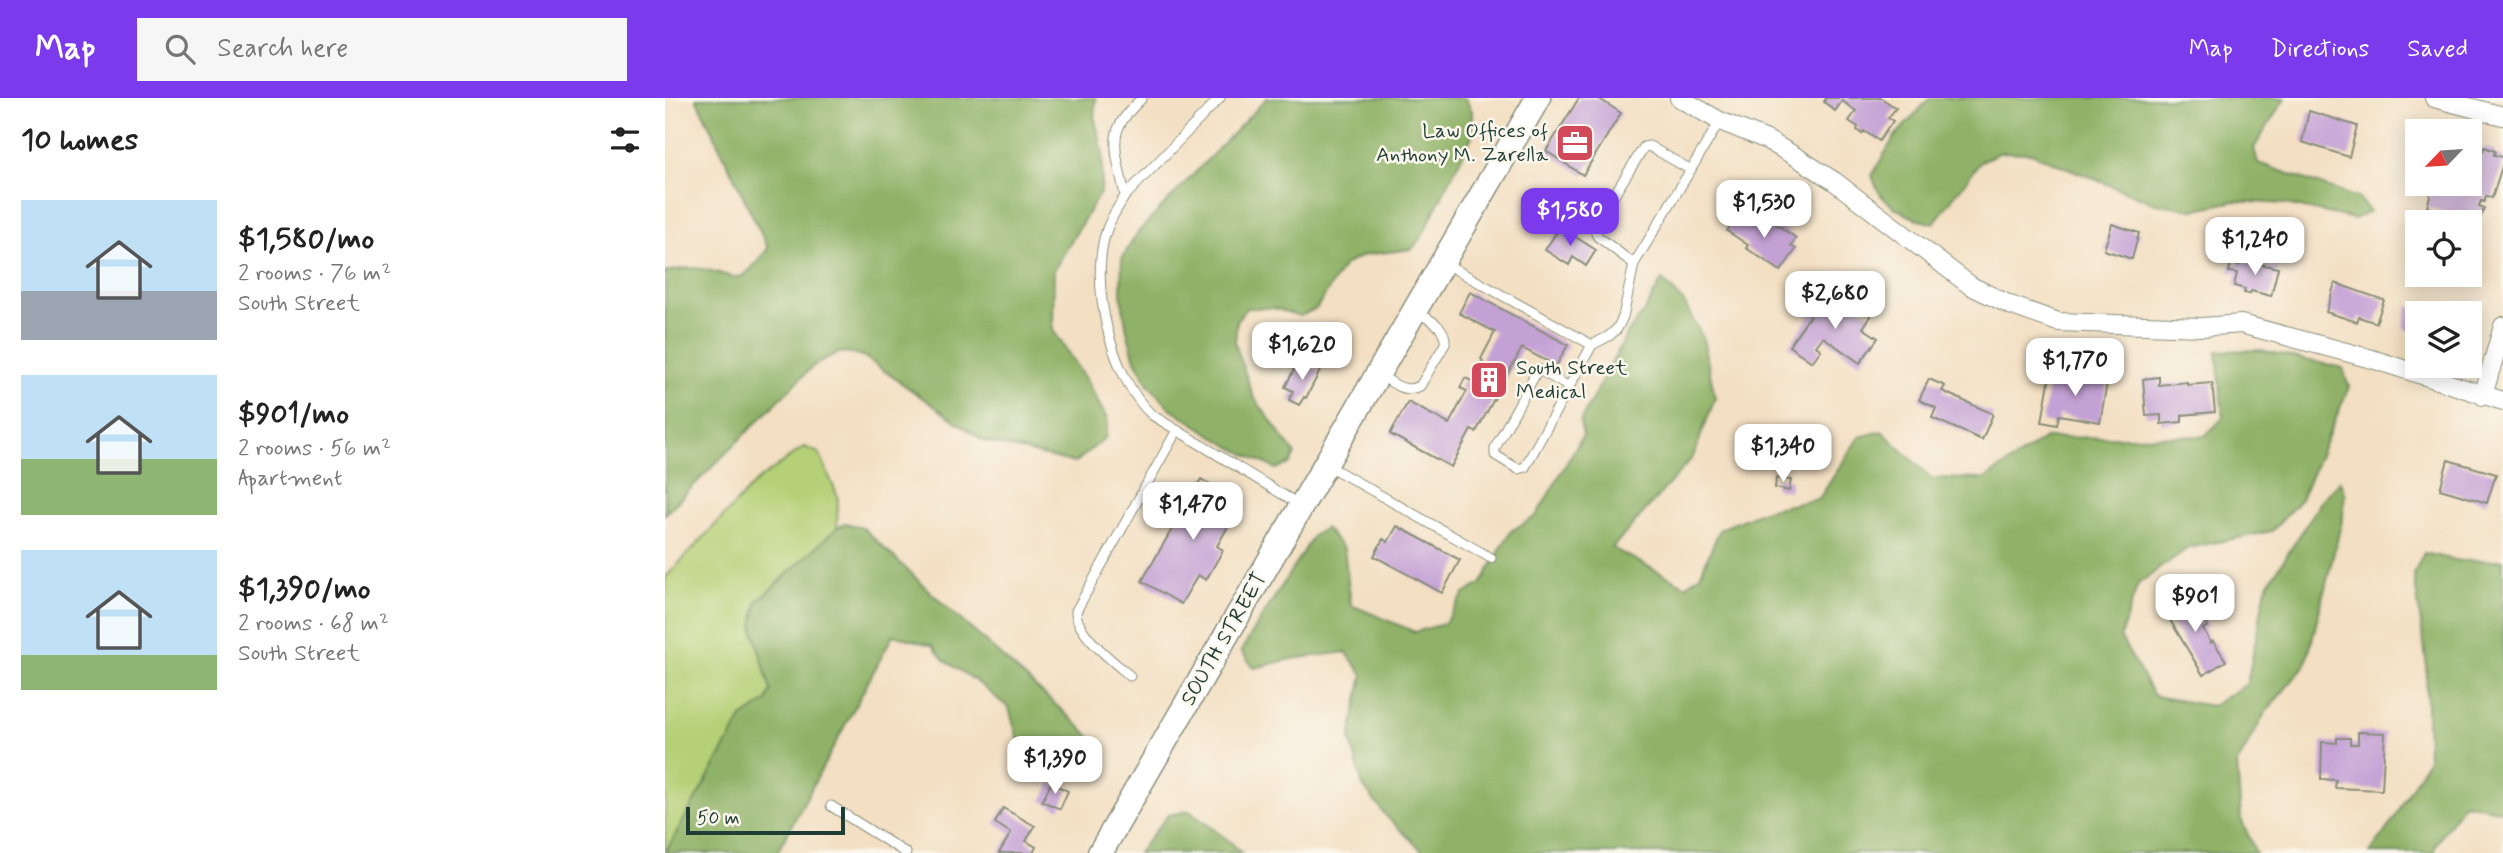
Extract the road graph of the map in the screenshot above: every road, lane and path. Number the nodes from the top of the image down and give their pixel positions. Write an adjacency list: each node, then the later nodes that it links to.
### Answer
1 (1142, 98): 9 (lane)
2 (1220, 98): 9 (lane)
3 (1538, 98): 10 (main road, SOUTH STREET)
4 (2434, 98): 6 (street)
5 (1683, 99): 7 (street)
6 (2503, 116)
7 (1720, 121): 8 (lane); 17 (street)
8 (1691, 170): 11 (lane); 11 (lane)
9 (1125, 196): 19 (lane)
10 (1443, 262): 12 (main road, SOUTH STREET); 14 (lane)
11 (1634, 264): 14 (lane)
12 (1415, 310): 15 (main road, SOUTH STREET); 15 (lane)
13 (2503, 326): 17 (street)
14 (1593, 345): 16 (lane)
15 (1378, 374): 20 (main road, SOUTH STREET)
16 (1569, 387): 16 (lane)
17 (2483, 396): 18 (street)
18 (2503, 401)
19 (1177, 430): 21 (lane); 23 (lane)
20 (1326, 464): 21 (main road, SOUTH STREET); 22 (lane)
21 (1301, 505): 26 (main road, SOUTH STREET)
22 (1491, 558)
23 (1130, 676)
24 (831, 806): 25 (lane)
25 (906, 853)
26 (1100, 853)

